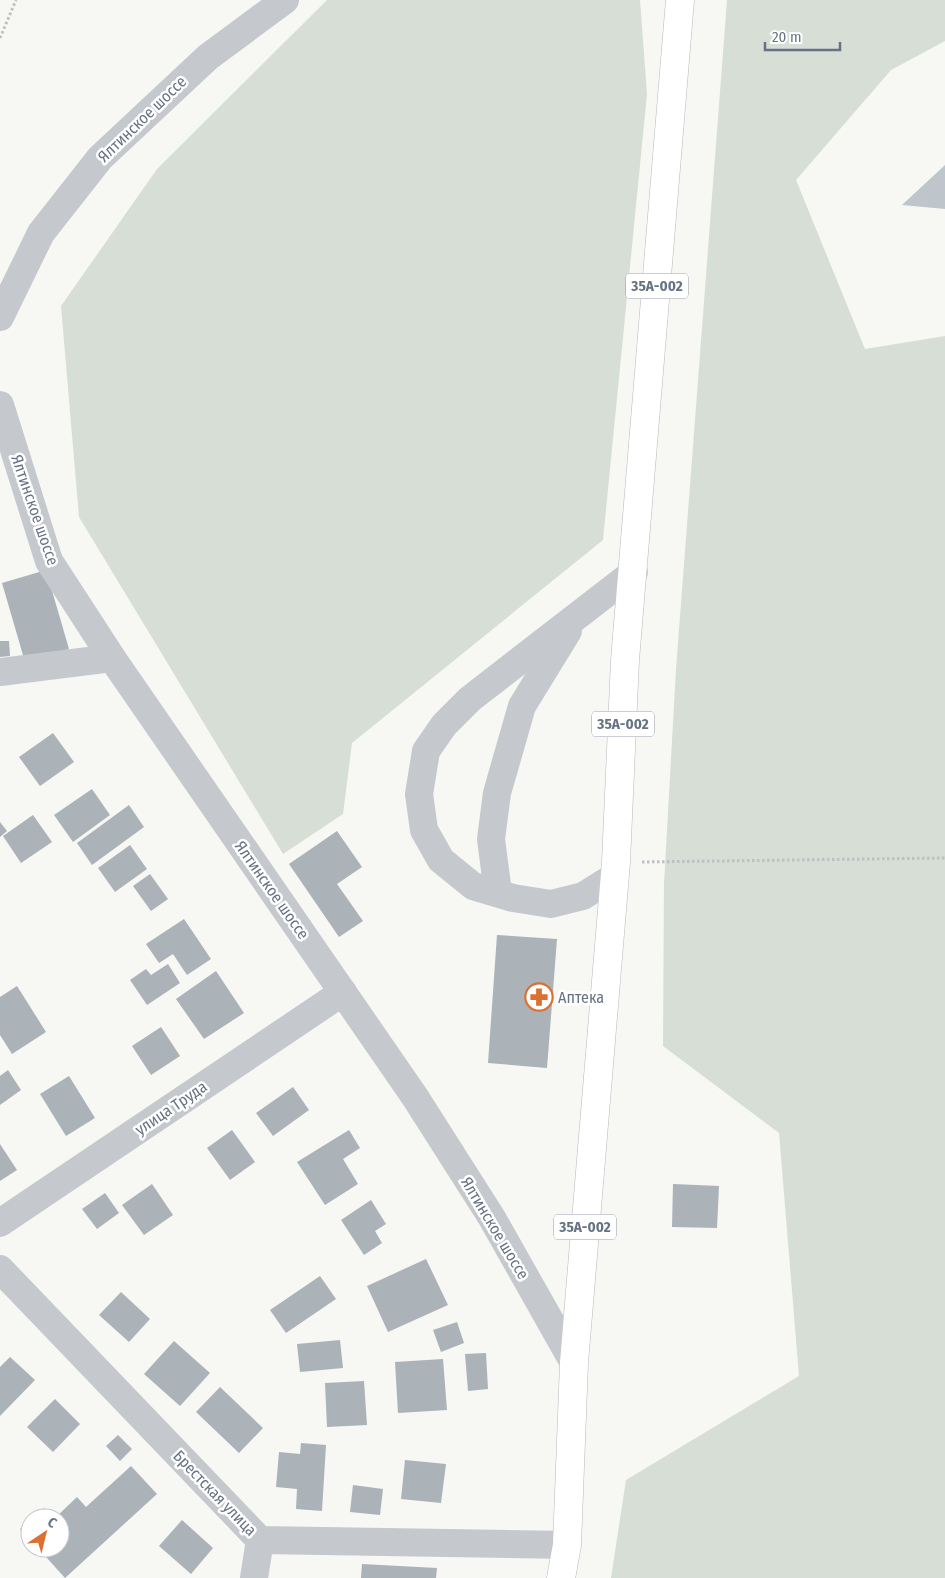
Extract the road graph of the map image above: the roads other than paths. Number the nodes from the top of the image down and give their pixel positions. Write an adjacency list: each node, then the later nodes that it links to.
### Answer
1 (285, 0): 3 (street, Ялтинское шоссе)
2 (680, 0): 5 (main road, 35А-002)
3 (0, 317)
4 (0, 405): 7 (street, Ялтинское шоссе)
5 (634, 572): 6 (street); 9 (main road, 35А-002)
6 (576, 616): 10 (street); 10 (street)
7 (112, 658): 8 (street); 11 (street, Ялтинское шоссе)
8 (0, 672)
9 (616, 869): 10 (street); 14 (main road, 35А-002)
10 (498, 893)
11 (343, 992): 12 (street, улица Труда); 14 (street, Ялтинское шоссе)
12 (0, 1223)
13 (0, 1269): 15 (street, Брестская улица)
14 (574, 1363): 16 (main road, 35А-002)
15 (260, 1540): 16 (street, Брестская улица); 17 (street)
16 (567, 1545): 18 (main road, 35А-002)
17 (254, 1578)
18 (561, 1578)

